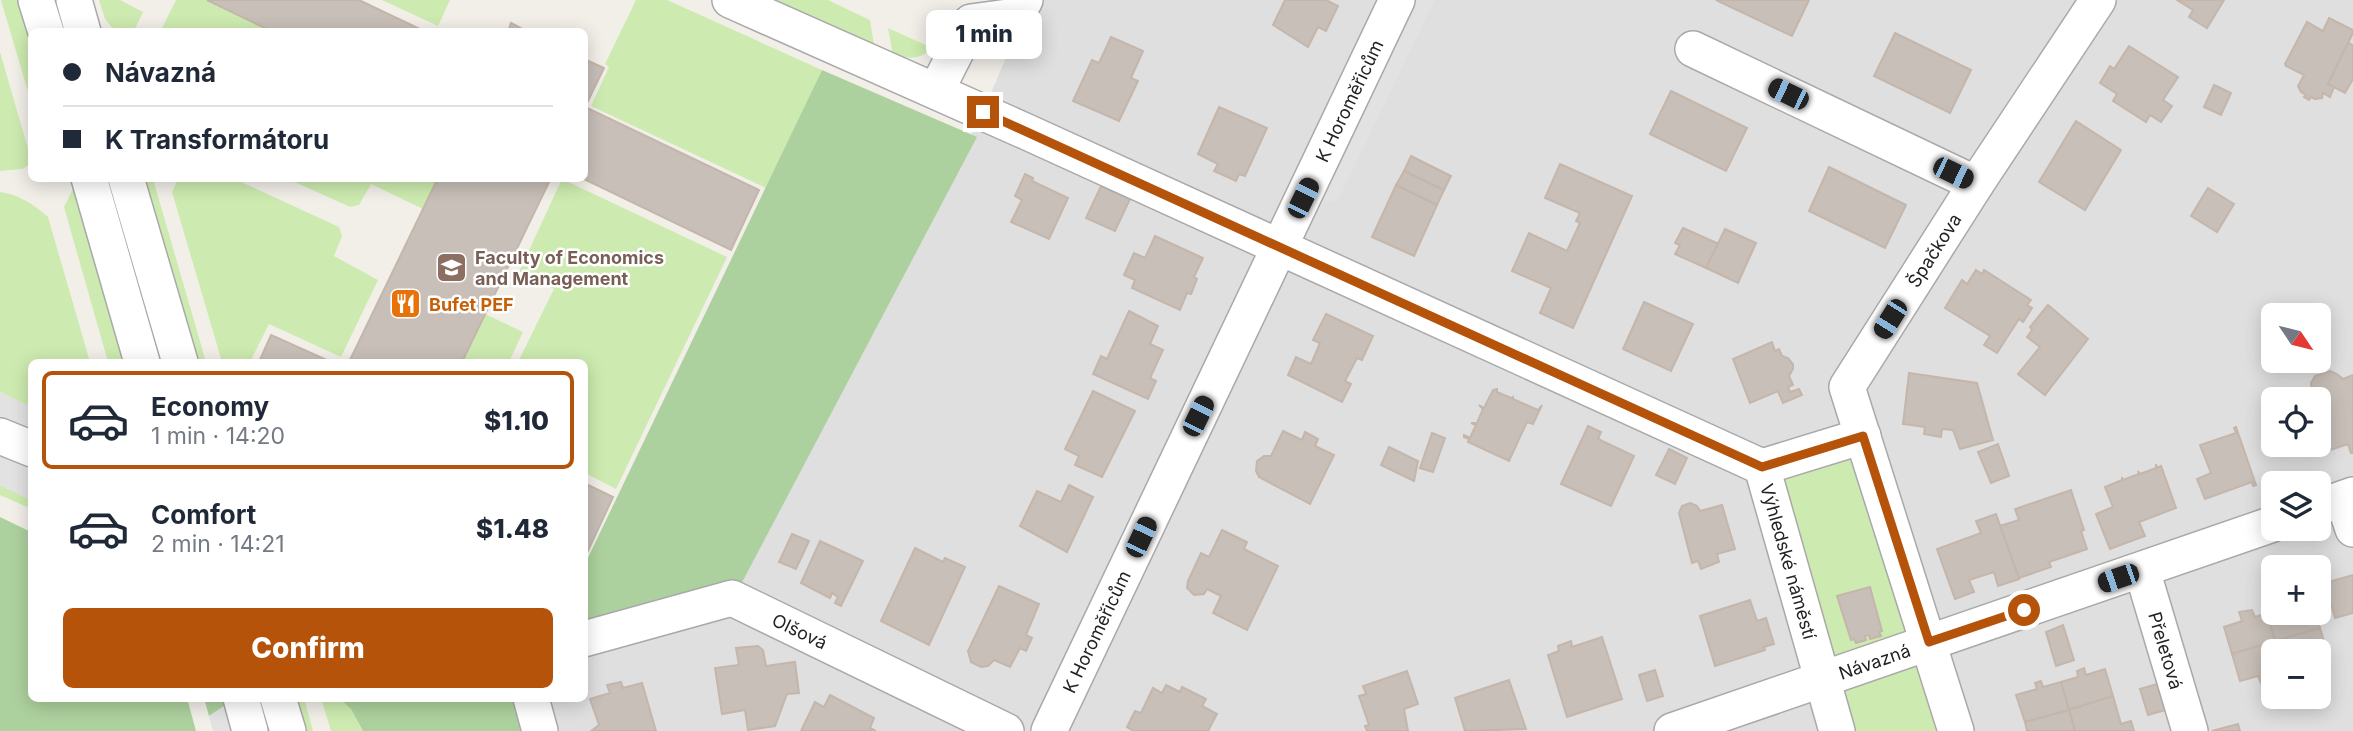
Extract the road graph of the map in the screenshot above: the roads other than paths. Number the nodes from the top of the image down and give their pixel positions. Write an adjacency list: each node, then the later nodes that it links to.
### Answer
1 (36, 0): 7 (street)
2 (74, 0): 8 (street)
3 (730, 0): 10 (street)
4 (1024, 0): 10 (street)
5 (1397, 0): 14 (street, K Horoměřicům)
6 (2098, 0): 13 (street, Špačkova)
7 (45, 28)
8 (82, 28)
9 (1693, 49): 13 (street)
10 (936, 91): 14 (street)
11 (90, 182): 15 (street)
12 (128, 182): 16 (street)
13 (1976, 184): 18 (street, Špačkova)
14 (1279, 247): 20 (street); 33 (street, K Horoměřicům)
15 (141, 359)
16 (179, 359)
17 (0, 436): 19 (street)
18 (1863, 436): 20 (street, Výhledské náměstí); 24 (street)
19 (28, 447)
20 (1762, 467): 25 (street, Výhledské náměstí)
21 (2261, 528): 22 (street, Návazná)
22 (2142, 570): 24 (street, Návazná); 37 (street, Přeletová)
23 (588, 638): 32 (street, Olšová)
24 (1929, 642): 25 (street, Návazná); 36 (street)
25 (1822, 679): 34 (street, Návazná); 35 (street, Výhledské náměstí)
26 (241, 702): 29 (street)
27 (279, 702): 30 (street)
28 (532, 702): 31 (street)
29 (250, 731)
30 (288, 731)
31 (540, 731)
32 (1006, 731)
33 (1049, 731)
34 (1672, 731)
35 (1837, 731)
36 (1956, 731)
37 (2190, 731)

